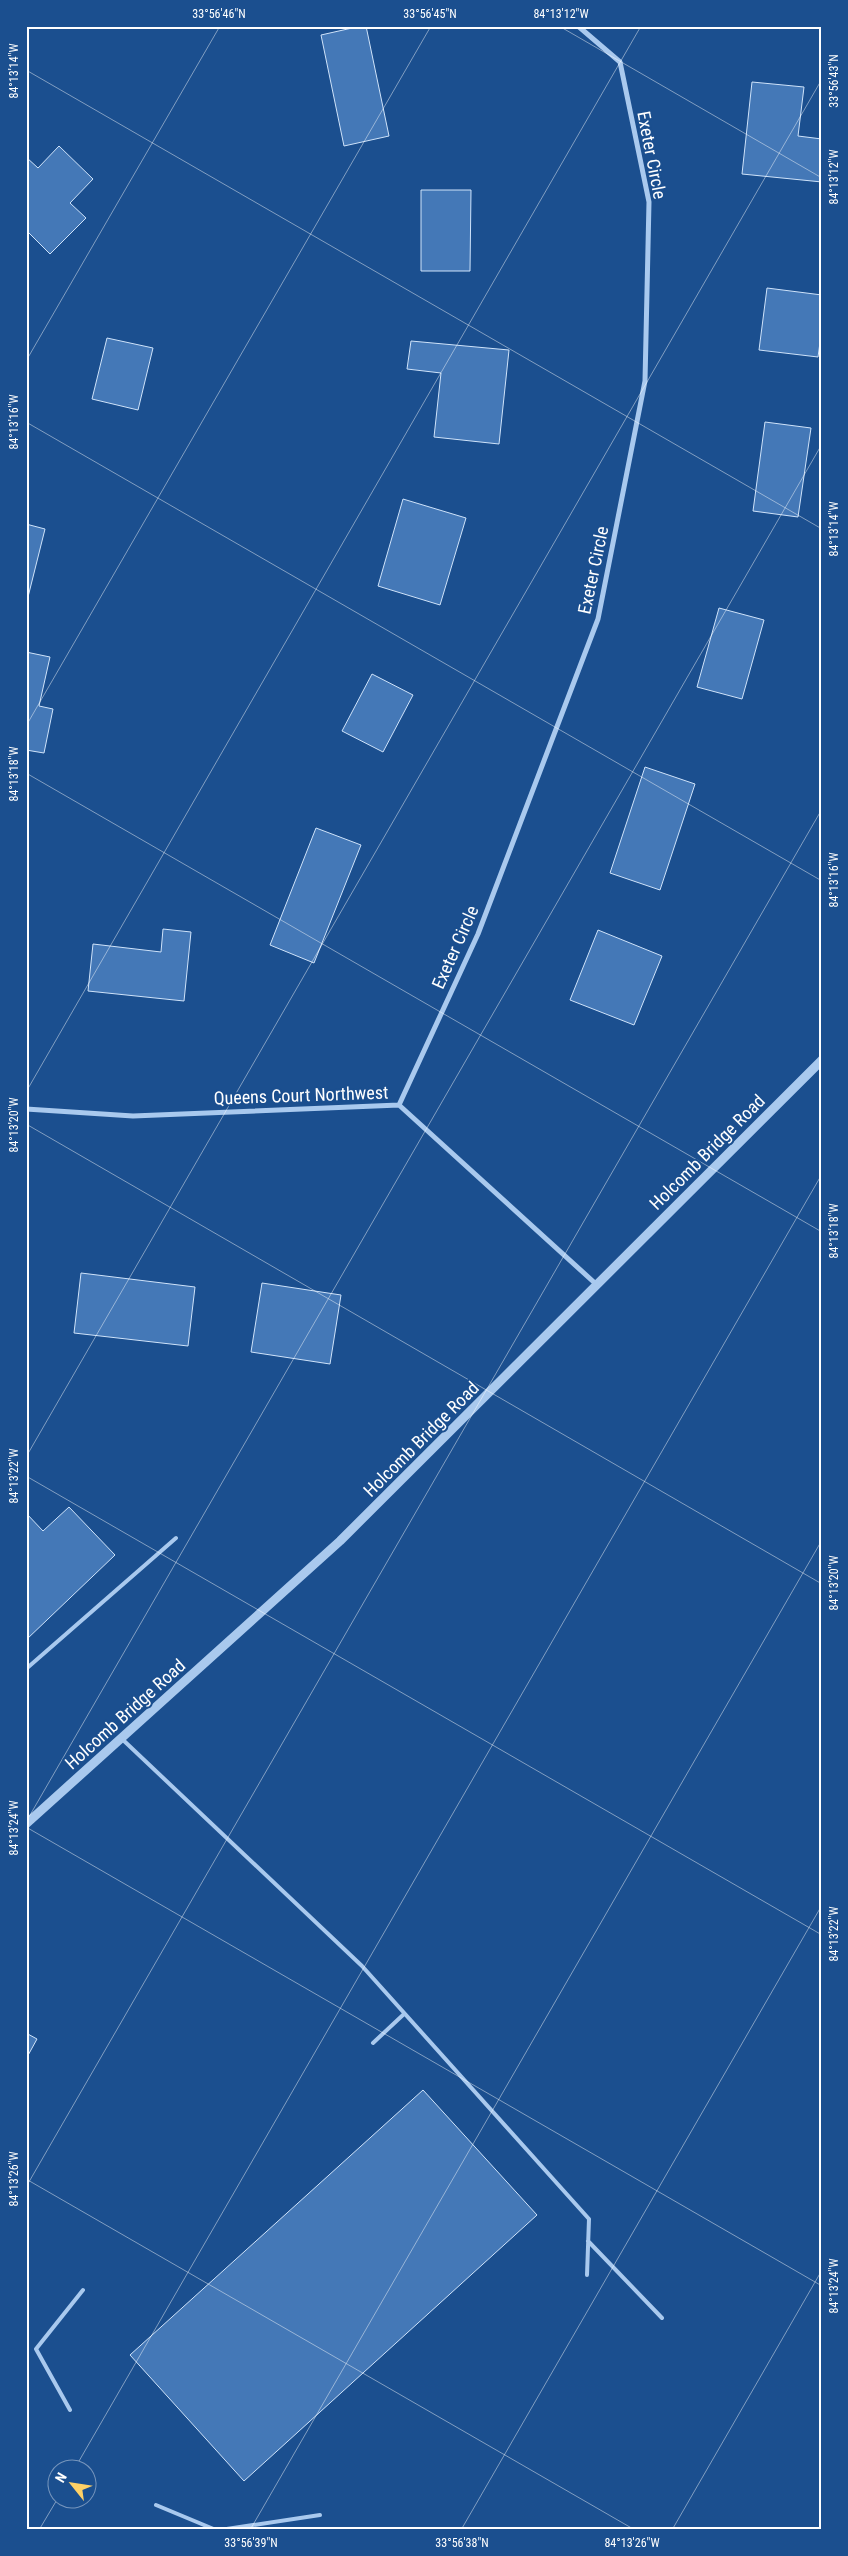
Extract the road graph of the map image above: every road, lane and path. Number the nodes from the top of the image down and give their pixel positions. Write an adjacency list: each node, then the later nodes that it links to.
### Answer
1 (578, 26): 3 (street, Exeter Circle)
2 (822, 1060): 5 (street, Holcomb Bridge Road)
3 (399, 1104): 4 (street, Queens Court Northwest); 5 (street, Queens Court Northwest)
4 (26, 1109)
5 (598, 1286): 8 (street, Holcomb Bridge Road)
6 (176, 1538): 7 (lane)
7 (26, 1669)
8 (122, 1740): 9 (street, Holcomb Bridge Road); 10 (lane)
9 (26, 1824)
10 (404, 2014): 11 (lane); 12 (lane)
11 (373, 2043)
12 (588, 2241): 13 (lane); 15 (lane)
13 (587, 2275)
14 (83, 2290): 16 (lane)
15 (662, 2318)
16 (70, 2410)
17 (156, 2505): 19 (lane)
18 (320, 2515): 20 (lane)
19 (216, 2530)
20 (220, 2530)

